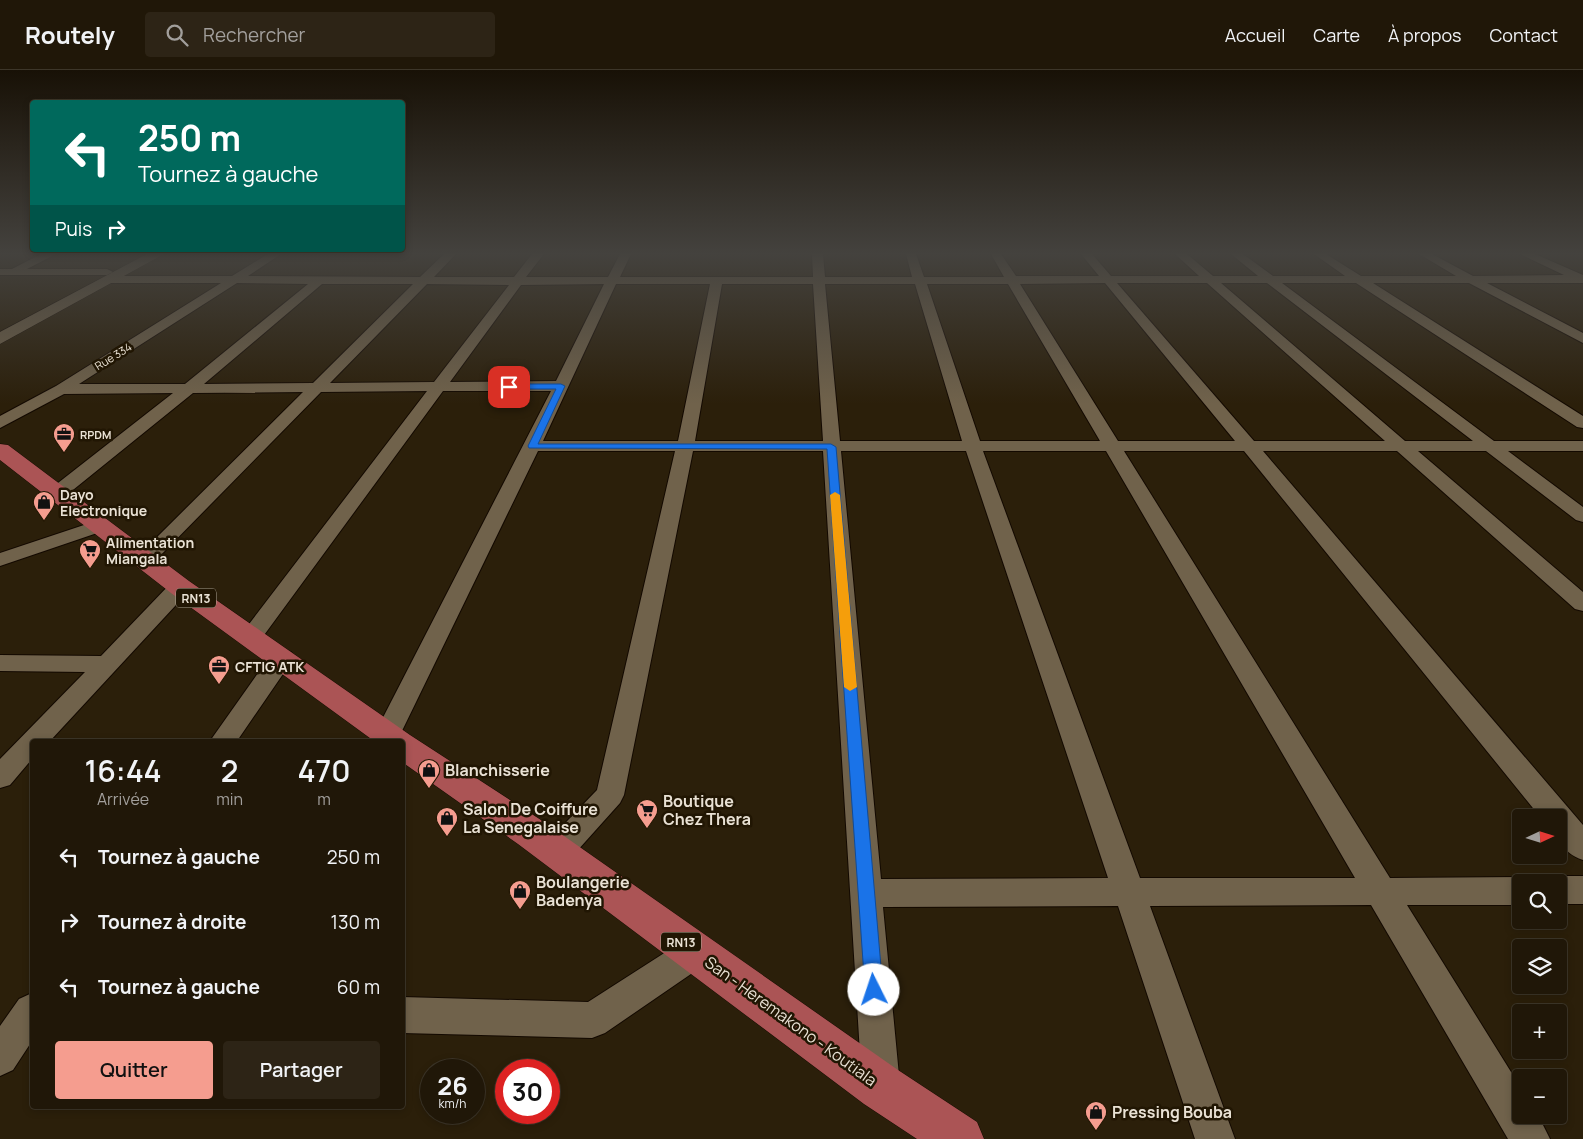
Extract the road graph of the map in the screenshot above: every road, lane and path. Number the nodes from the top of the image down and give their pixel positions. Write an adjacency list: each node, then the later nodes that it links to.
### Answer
1 (48, 304): 17 (main road)
2 (59, 304): 18 (main road)
3 (197, 304): 23 (street, Rue 334)
4 (290, 304): 24 (street)
5 (400, 304): 22 (street)
6 (502, 304): 21 (street)
7 (601, 304): 20 (street)
8 (713, 304): 34 (street)
9 (821, 304): 35 (street)
10 (928, 304): 28 (street)
11 (1026, 304): 29 (street)
12 (1128, 304): 30 (street)
13 (1237, 304): 31 (street)
14 (1301, 304): 32 (street)
15 (1396, 304): 26 (street)
16 (1517, 304): 19 (street)
17 (0, 327)
18 (0, 338)
19 (1583, 339)
20 (561, 386): 21 (street); 27 (street)
21 (440, 387): 22 (street); 44 (street)
22 (316, 388): 24 (street); 41 (street)
23 (61, 389): 24 (street); 25 (street, Rue 334)
24 (188, 389): 37 (street)
25 (0, 422)
26 (1583, 423)
27 (532, 446): 34 (street); 51 (street)
28 (973, 446): 29 (street); 35 (street); 62 (street)
29 (1112, 446): 30 (street); 63 (street)
30 (1249, 446): 31 (street); 55 (street)
31 (1402, 446): 32 (street); 43 (street)
32 (1490, 446): 33 (street); 38 (street)
33 (1583, 446)
34 (685, 447): 35 (street); 58 (street)
35 (831, 447): 64 (street)
36 (0, 450): 37 (main road, San - Heremakono - Koutiala / RN13)
37 (56, 494): 39 (main road, San - Heremakono - Koutiala / RN13)
38 (1583, 516)
39 (99, 526): 40 (street); 41 (main road, San - Heremakono - Koutiala / RN13)
40 (0, 560)
41 (145, 560): 42 (main road, San - Heremakono - Koutiala / RN13)
42 (180, 587): 44 (main road, San - Heremakono - Koutiala / RN13); 47 (street)
43 (1583, 604)
44 (251, 637): 45 (main road, San - Heremakono - Koutiala / RN13)
45 (282, 658): 49 (street); 50 (main road, San - Heremakono - Koutiala / RN13)
46 (0, 663): 47 (street)
47 (106, 664): 48 (street)
48 (36, 739)
49 (224, 739)
50 (394, 739)
51 (395, 739)
52 (30, 745): 54 (street)
53 (405, 747): 58 (main road, San - Heremakono - Koutiala / RN13)
54 (0, 777)
55 (1552, 809)
56 (1568, 829): 57 (street)
57 (1583, 847)
58 (557, 852): 65 (main road, San - Heremakono - Koutiala / RN13)
59 (1567, 890): 60 (street)
60 (1583, 890)
61 (1512, 891): 63 (street)
62 (1129, 892): 63 (street); 64 (street); 71 (street)
63 (1381, 892): 72 (street)
64 (867, 893): 69 (street)
65 (695, 952): 67 (street); 69 (main road, San - Heremakono - Koutiala / RN13)
66 (30, 1014): 68 (street)
67 (405, 1015)
68 (0, 1057)
69 (882, 1087): 70 (main road, San - Heremakono - Koutiala / RN13)
70 (960, 1139)
71 (1215, 1139)
72 (1530, 1139)

